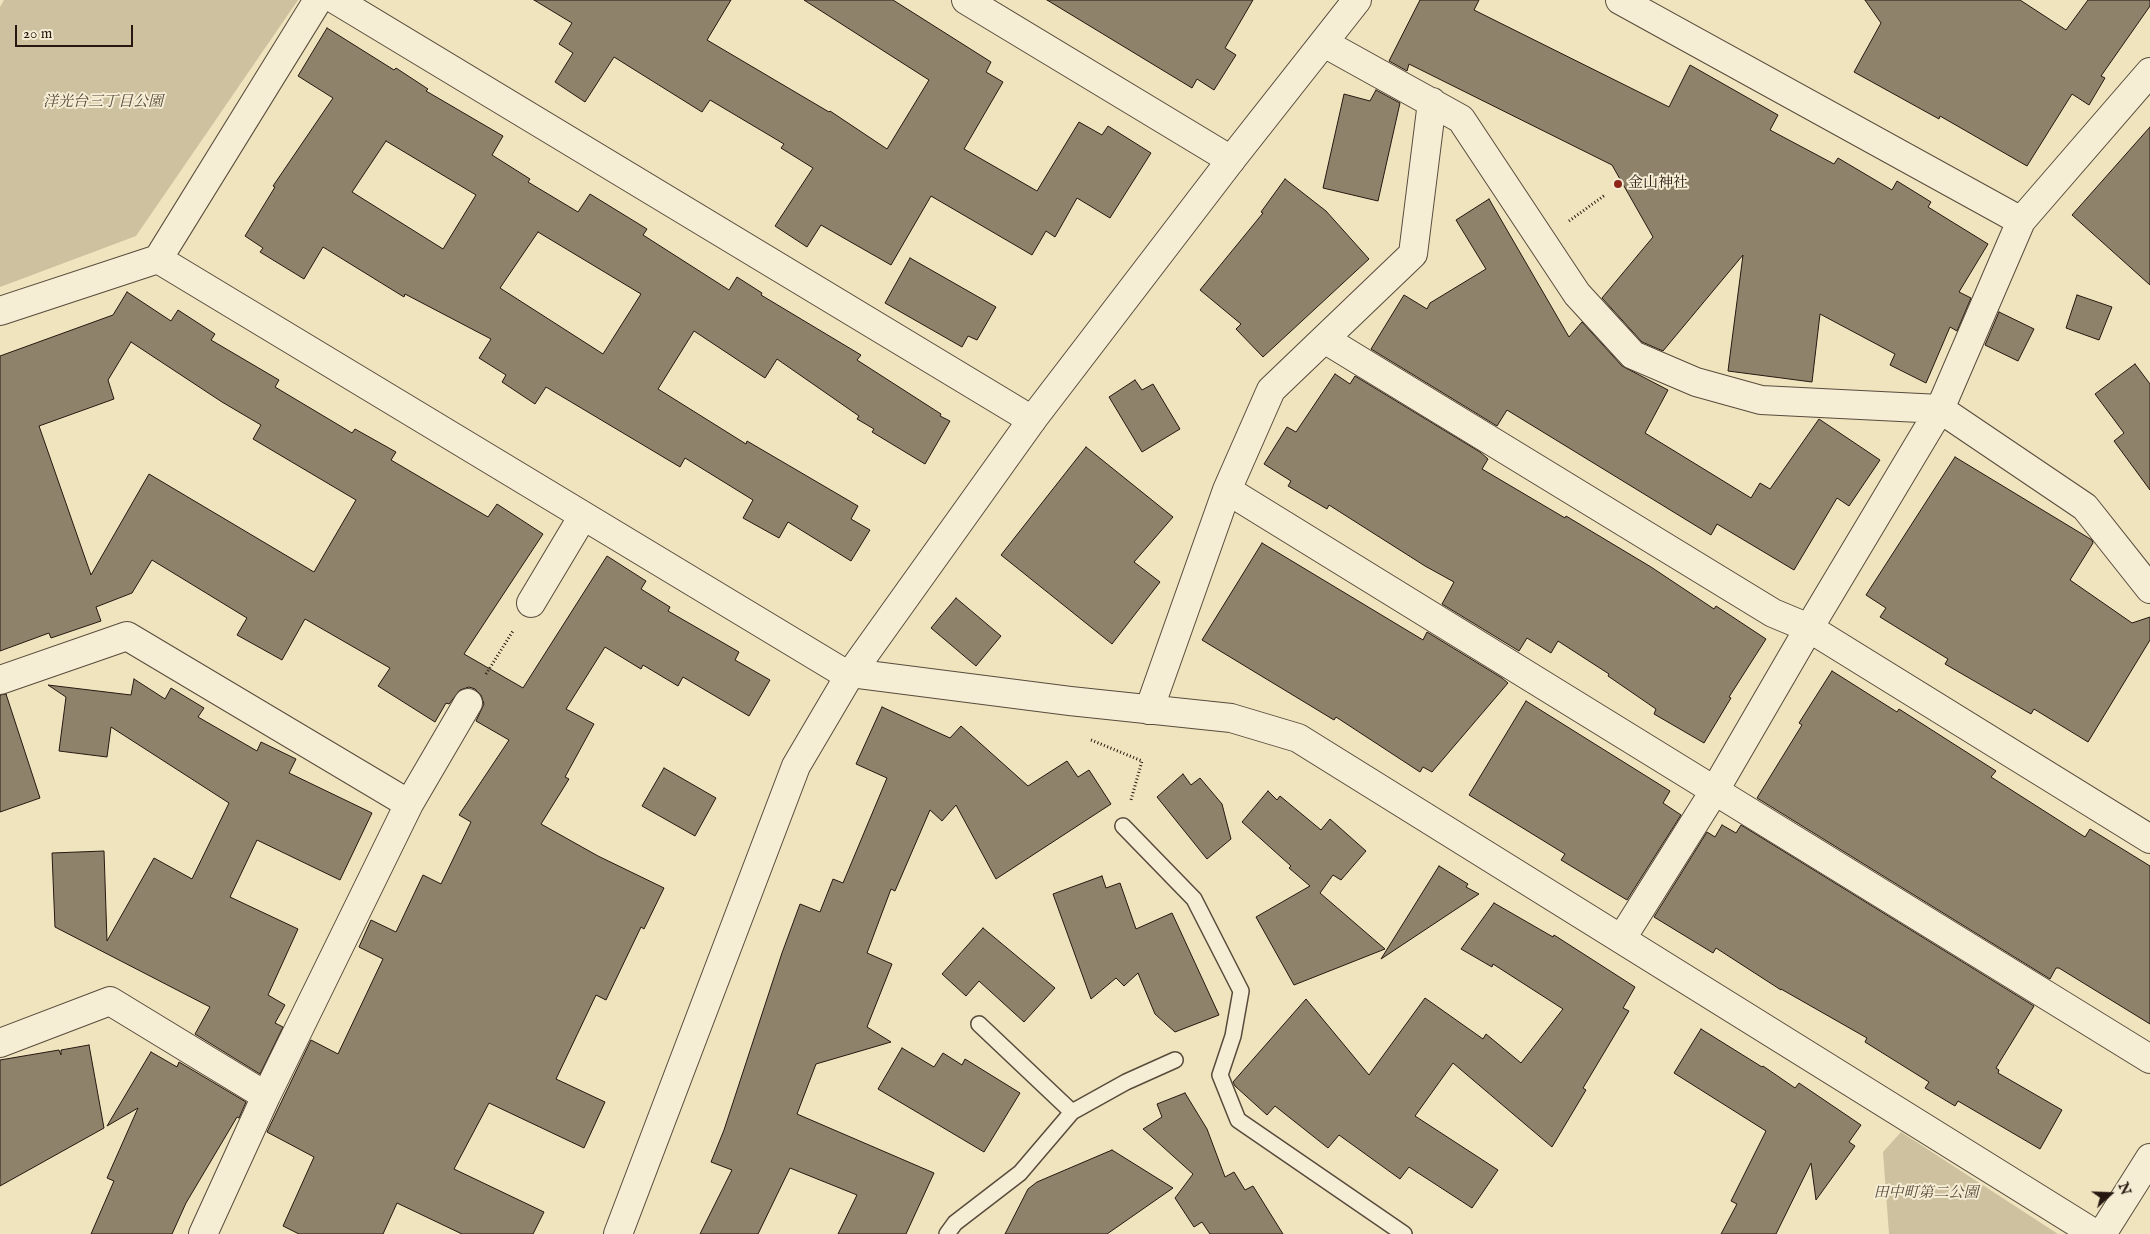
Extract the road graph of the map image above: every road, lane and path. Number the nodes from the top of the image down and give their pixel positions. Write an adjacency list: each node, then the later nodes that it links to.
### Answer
1 (318, 0): 13 (street)
2 (336, 0): 17 (street)
3 (966, 0): 9 (street)
4 (1357, 0): 6 (street)
5 (1620, 0): 11 (street)
6 (1324, 43): 8 (street); 9 (street)
7 (2150, 72): 11 (street)
8 (1432, 102): 12 (street); 15 (street)
9 (1231, 160): 17 (street)
10 (1605, 195): 12 (path)
11 (2021, 221): 16 (street)
12 (1541, 241): 16 (street)
13 (158, 259): 14 (street); 19 (street)
14 (0, 311)
15 (1326, 340): 18 (street); 22 (street)
16 (1940, 409): 20 (street); 22 (street)
17 (1032, 420): 23 (street)
18 (1227, 490): 27 (street); 28 (street)
19 (583, 516): 21 (street); 23 (street)
20 (2150, 589)
21 (531, 603): 26 (path)
22 (1809, 628): 28 (street); 31 (street)
23 (850, 674): 25 (street); 41 (street)
24 (0, 680): 29 (street)
25 (1070, 701): 27 (street); 30 (path)
26 (468, 703): 29 (street)
27 (1149, 710): 32 (street)
28 (1715, 790): 32 (street); 35 (street)
29 (409, 804): 37 (street)
30 (1123, 826): 43 (lane)
31 (2150, 839)
32 (1622, 938): 44 (street)
33 (979, 1024): 38 (lane)
34 (0, 1043): 37 (street)
35 (2150, 1059)
36 (1175, 1060): 38 (lane)
37 (266, 1096): 40 (street)
38 (1072, 1112): 42 (lane)
39 (2150, 1158): 45 (street)
40 (203, 1234)
41 (618, 1234)
42 (947, 1234)
43 (1404, 1234)
44 (2095, 1234)
45 (2102, 1234)

